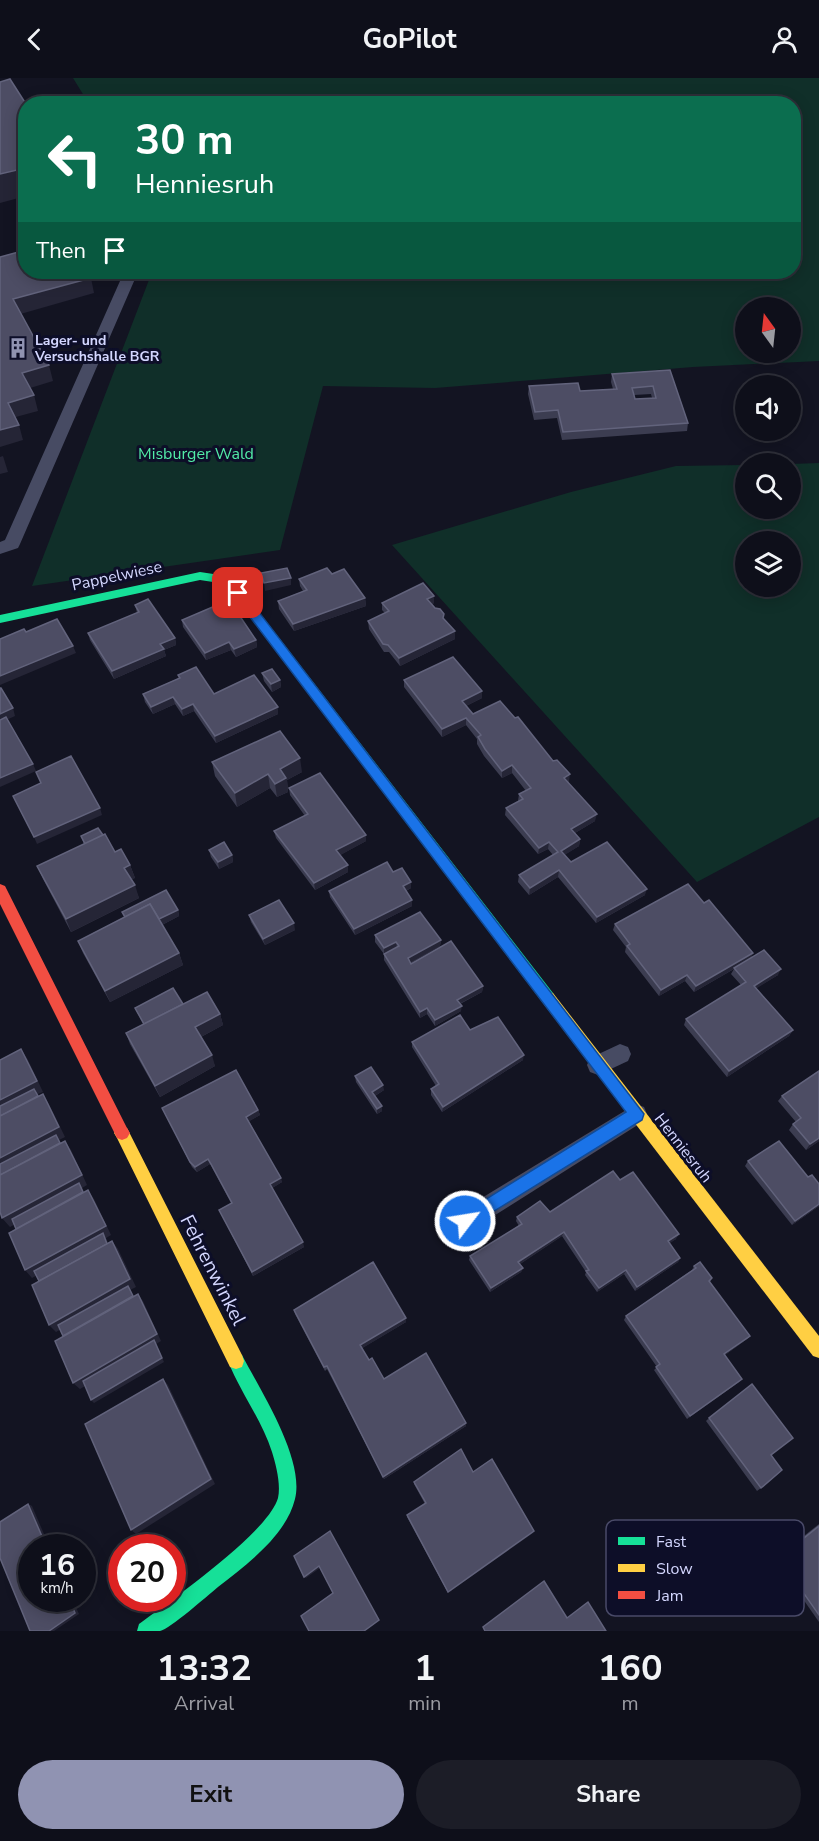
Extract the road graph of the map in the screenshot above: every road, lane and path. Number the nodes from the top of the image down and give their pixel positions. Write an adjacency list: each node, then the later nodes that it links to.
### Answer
1 (128, 279): 2 (lane)
2 (0, 548)
3 (238, 593): 4 (street, Pappelwiese); 7 (street, Henniesruh)
4 (0, 619)
5 (0, 890): 11 (street, Fehrenwinkel)
6 (620, 1054): 7 (lane)
7 (598, 1065): 8 (street, Henniesruh)
8 (636, 1114): 9 (lane); 10 (street, Henniesruh)
9 (465, 1221)
10 (819, 1350)
11 (146, 1631)

